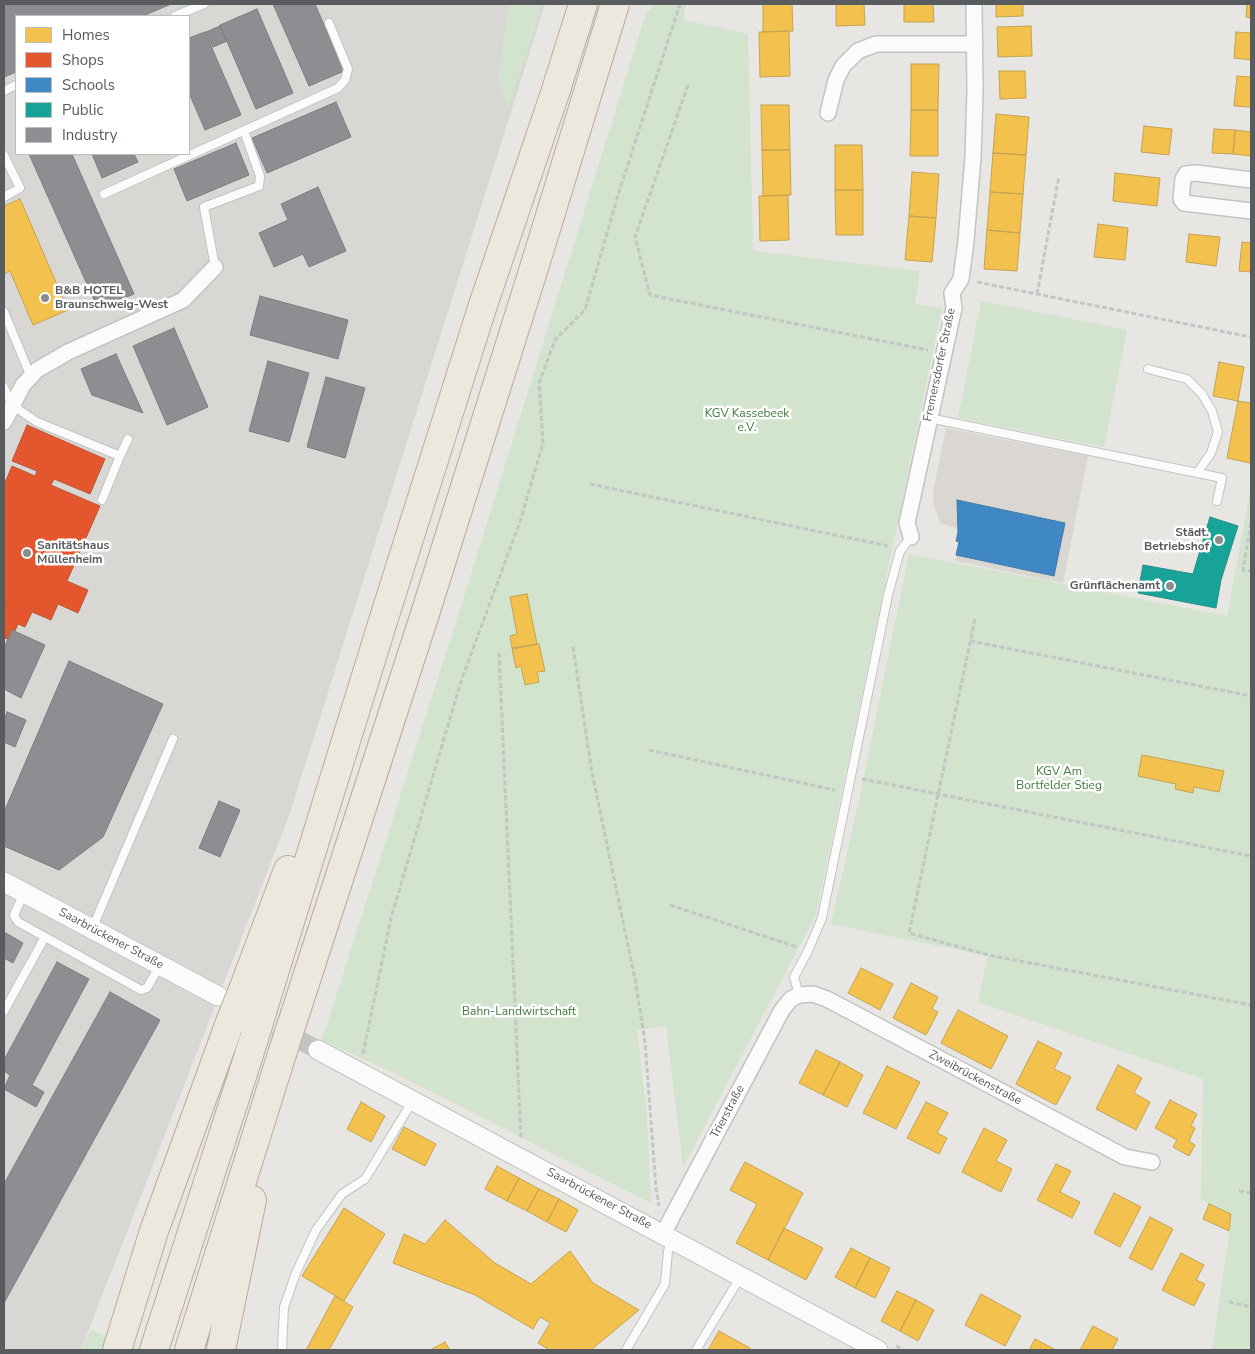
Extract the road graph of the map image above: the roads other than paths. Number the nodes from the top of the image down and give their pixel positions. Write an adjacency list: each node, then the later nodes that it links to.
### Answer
1 (204, 4): 6 (lane)
2 (565, 4): 12 (highway)
3 (583, 4): 12 (highway)
4 (615, 4): 42 (highway, bridge)
5 (974, 4): 8 (street, Fremersdorfer Straße)
6 (177, 15)
7 (329, 23): 10 (lane)
8 (975, 44): 9 (street); 23 (street, Fremersdorfer Straße)
9 (828, 113)
10 (244, 131): 14 (lane); 17 (lane)
11 (4, 154): 15 (lane)
12 (532, 158): 37 (highway)
13 (1251, 180): 16 (street)
14 (104, 194)
15 (4, 197)
16 (1251, 211)
17 (215, 267): 20 (street)
18 (4, 312): 20 (lane)
19 (1148, 369): 27 (lane)
20 (31, 377): 22 (street)
21 (4, 387): 22 (lane)
22 (12, 405): 24 (street); 26 (lane)
23 (929, 418): 27 (lane); 30 (street, Fremersdorfer Straße)
24 (4, 422)
25 (128, 439): 26 (lane)
26 (120, 456): 28 (lane)
27 (1197, 472): 29 (lane)
28 (102, 500)
29 (1217, 501)
30 (911, 537): 38 (lane)
31 (173, 739): 34 (lane)
32 (4, 882): 33 (street, Saarbrückener Straße)
33 (24, 893): 34 (street, Saarbrückener Straße); 35 (lane)
34 (92, 929): 36 (street, Saarbrückener Straße)
35 (44, 937): 36 (lane); 40 (lane)
36 (160, 965): 39 (street, Saarbrückener Straße)
37 (255, 993): 45 (highway, bridge); 50 (highway, bridge)
38 (799, 995): 44 (street, Zweibrückenstraße); 46 (street, Trierstraße)
39 (218, 996)
40 (4, 1011)
41 (318, 1050): 43 (street, Saarbrückener Straße)
42 (282, 1054): 51 (highway); 52 (highway)
43 (413, 1100): 46 (street, Saarbrückener Straße); 53 (lane)
44 (1152, 1162)
45 (154, 1231): 48 (highway); 49 (highway)
46 (668, 1237): 47 (street, Saarbrückener Straße); 54 (lane)
47 (741, 1276): 55 (lane); 56 (street, Saarbrückener Straße)
48 (102, 1350)
49 (117, 1350)
50 (154, 1350)
51 (189, 1350)
52 (221, 1350)
53 (282, 1350)
54 (626, 1350)
55 (696, 1350)
56 (878, 1350)

